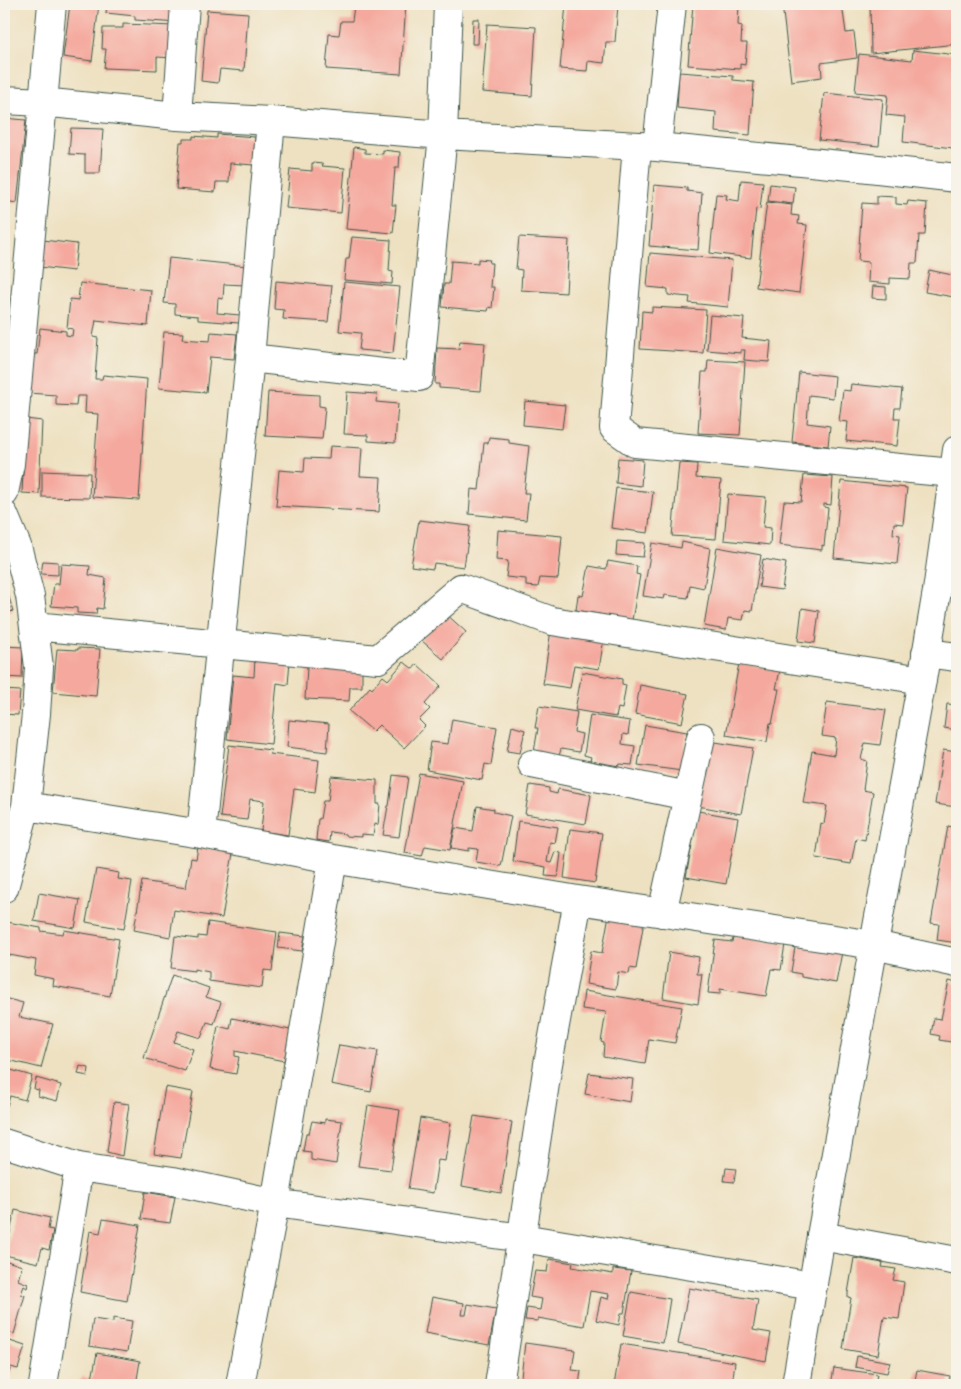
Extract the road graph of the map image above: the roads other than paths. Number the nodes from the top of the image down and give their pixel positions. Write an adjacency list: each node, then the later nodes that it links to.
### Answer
1 (52, 4): 6 (street)
2 (185, 4): 7 (street)
3 (448, 4): 9 (street)
4 (672, 4): 10 (street)
5 (4, 100): 6 (street)
6 (42, 102): 7 (street); 12 (street)
7 (177, 116): 8 (street)
8 (271, 121): 9 (street); 13 (street)
9 (444, 135): 10 (street); 13 (street)
10 (647, 146): 11 (street); 14 (street)
11 (957, 178)
12 (13, 336): 15 (street)
13 (250, 358): 18 (street)
14 (955, 462): 19 (street)
15 (4, 493)
16 (4, 515): 17 (street)
17 (34, 626): 18 (street); 25 (street)
18 (220, 644): 21 (street); 26 (street)
19 (926, 652): 20 (street); 21 (street)
20 (957, 657)
21 (922, 680): 31 (street)
22 (701, 737): 24 (street)
23 (532, 764): 24 (street)
24 (688, 796): 30 (street)
25 (26, 806): 26 (street); 28 (street)
26 (201, 834): 27 (street)
27 (334, 859): 29 (street); 35 (street)
28 (4, 888)
29 (578, 900): 30 (street); 37 (street)
30 (662, 912): 31 (street)
31 (874, 945): 32 (street); 36 (street)
32 (957, 963)
33 (4, 1143): 34 (street)
34 (79, 1167): 35 (street); 40 (street)
35 (275, 1203): 37 (street); 41 (street)
36 (821, 1236): 38 (street); 39 (street)
37 (522, 1238): 39 (street); 42 (street)
38 (957, 1261)
39 (813, 1286): 43 (street)
40 (43, 1385)
41 (240, 1385)
42 (499, 1385)
43 (796, 1385)

